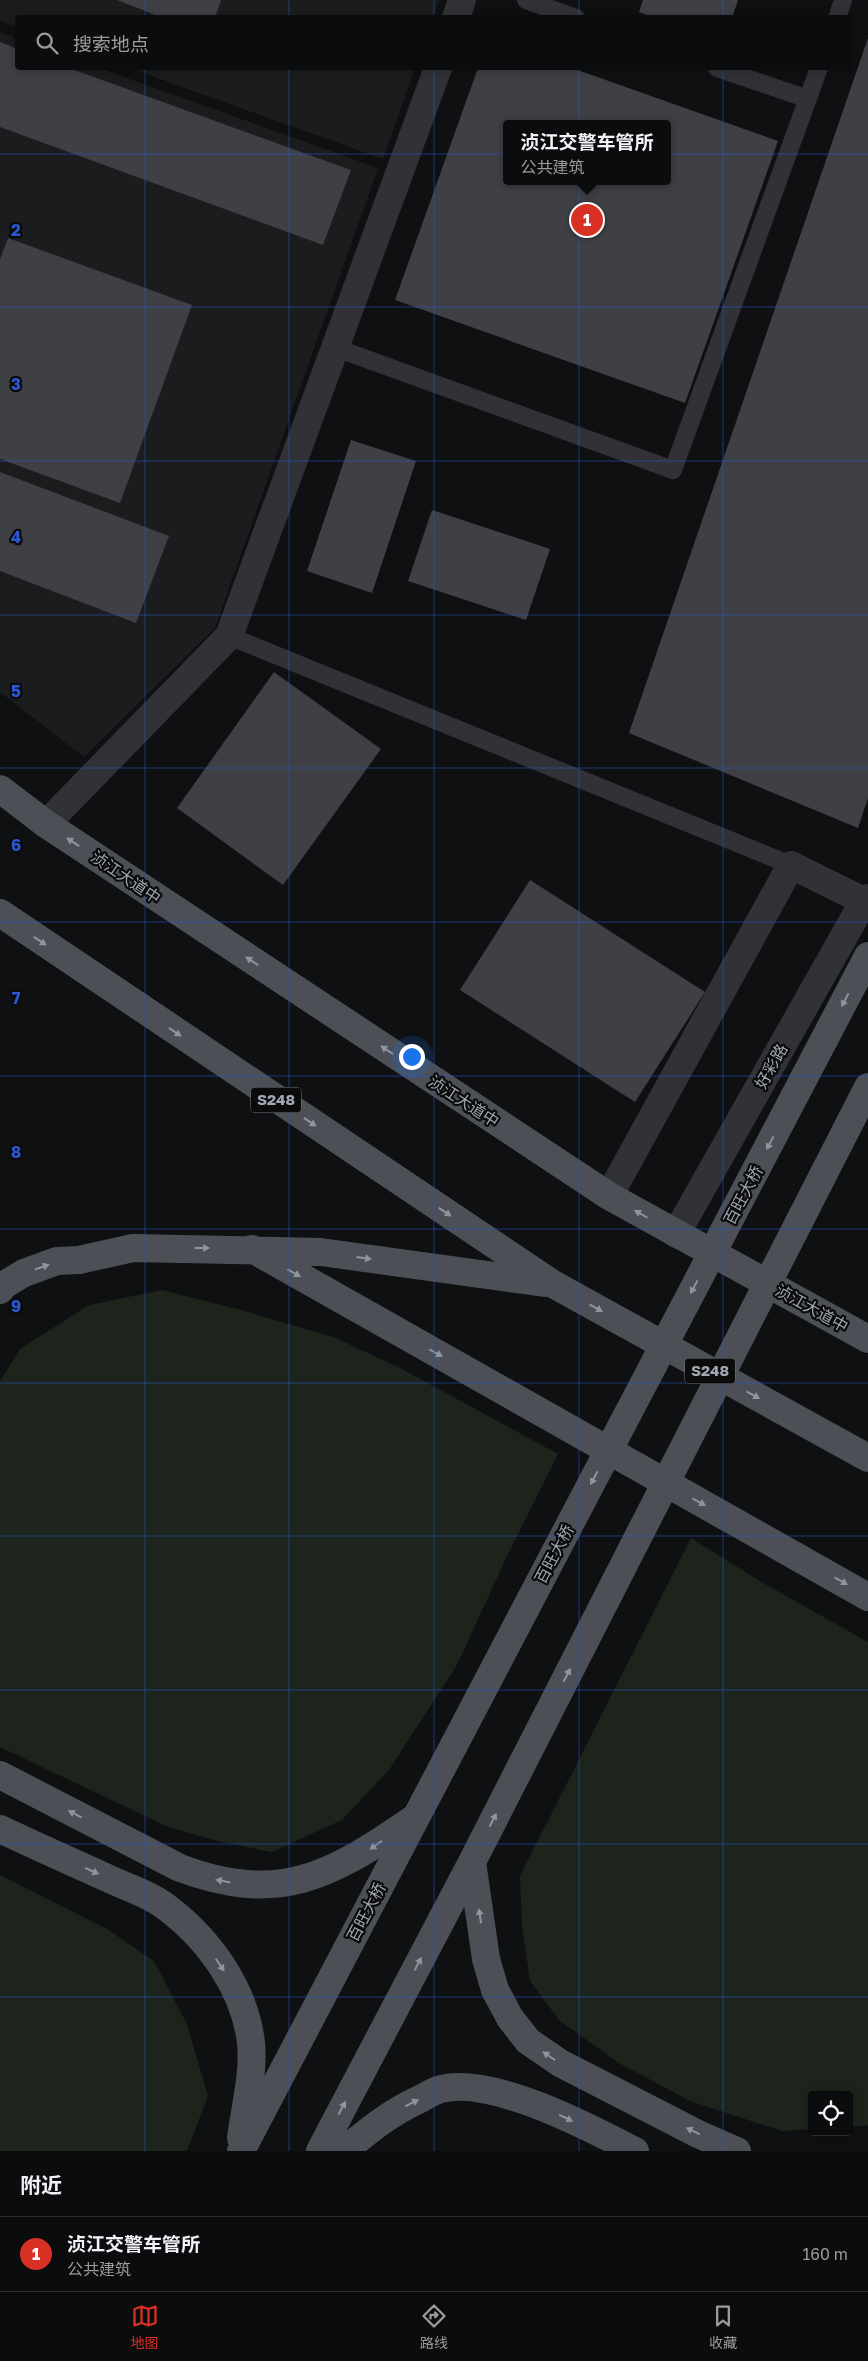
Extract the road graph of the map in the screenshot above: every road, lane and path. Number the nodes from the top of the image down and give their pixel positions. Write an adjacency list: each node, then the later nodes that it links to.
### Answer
1 (462, 0): 4 (street)
2 (526, 0): 5 (lane)
3 (843, 0): 6 (lane)
4 (457, 15)
5 (568, 15)
6 (838, 15)
7 (437, 70): 11 (street)
8 (723, 70): 10 (lane)
9 (818, 70): 10 (lane)
10 (808, 99): 11 (lane)
11 (336, 348): 12 (street)
12 (229, 636): 14 (street); 15 (lane)
13 (0, 789): 14 (main road, 浈江大道中)
14 (46, 824): 20 (main road, 浈江大道中, one-way to 14)
15 (791, 865): 16 (street); 20 (street)
16 (867, 901): 21 (street, 好彩路)
17 (0, 913): 23 (main road, S248, one-way to 23)
18 (868, 956): 29 (main road, 百旺大桥, one-way to 29)
19 (868, 1087): 31 (main road, one-way to 19)
20 (609, 1196): 21 (main road, 浈江大道中, one-way to 20)
21 (676, 1234): 25 (main road, 浈江大道中)
22 (252, 1249): 23 (main road, one-way to 23); 24 (main road, one-way to 22); 27 (main road, one-way to 27)
23 (553, 1284): 26 (main road, S248, one-way to 26)
24 (0, 1290)
25 (868, 1339)
26 (868, 1458)
27 (868, 1596)
28 (0, 1775): 29 (main road, one-way to 28)
29 (416, 1817): 32 (main road, 百旺大桥)
30 (0, 1829): 32 (main road, one-way to 32)
31 (472, 1862): 33 (main road, one-way to 31); 36 (main road, one-way to 31)
32 (240, 2151)
33 (320, 2151)
34 (344, 2151): 35 (main road, one-way to 35)
35 (635, 2151)
36 (738, 2151)

